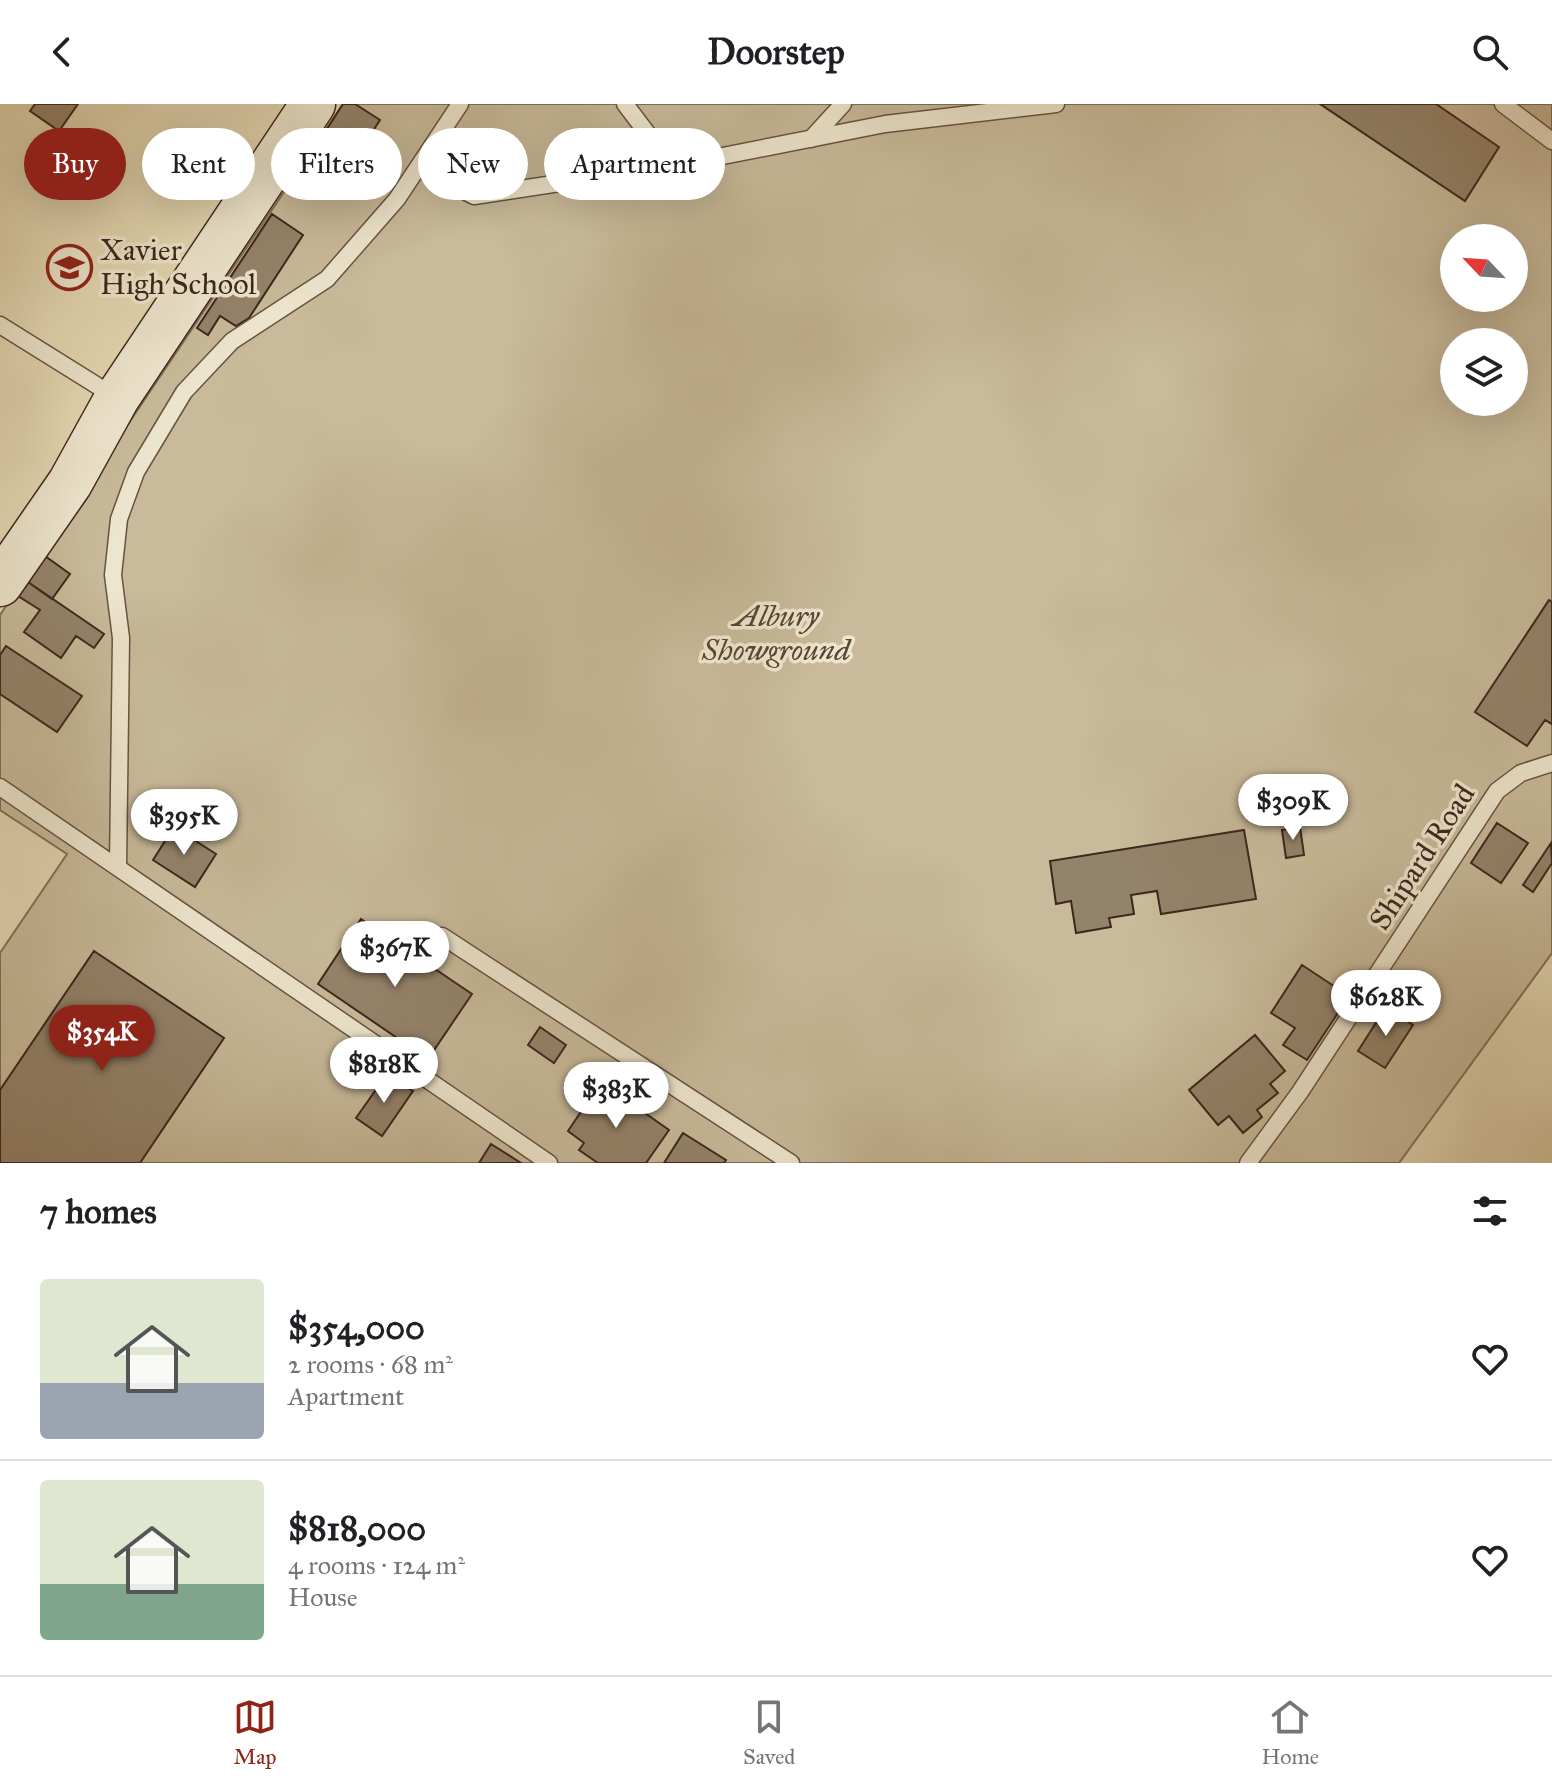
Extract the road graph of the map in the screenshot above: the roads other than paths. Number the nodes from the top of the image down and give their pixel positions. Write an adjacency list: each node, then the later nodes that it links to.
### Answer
1 (313, 104): 14 (street)
2 (460, 104): 7 (lane)
3 (625, 104): 8 (lane)
4 (843, 104): 9 (lane)
5 (1056, 104): 9 (lane)
6 (1503, 104): 10 (lane)
7 (444, 128)
8 (643, 128)
9 (811, 139): 11 (lane)
10 (1552, 141)
11 (725, 156)
12 (418, 167): 19 (lane)
13 (0, 325): 14 (lane)
14 (117, 398): 15 (street); 16 (street)
15 (0, 535)
16 (0, 584)
17 (1552, 763): 23 (lane, Shipard Road)
18 (0, 787): 19 (lane)
19 (118, 866): 21 (lane)
20 (442, 936): 22 (lane)
21 (549, 1163)
22 (791, 1163)
23 (1248, 1163)

